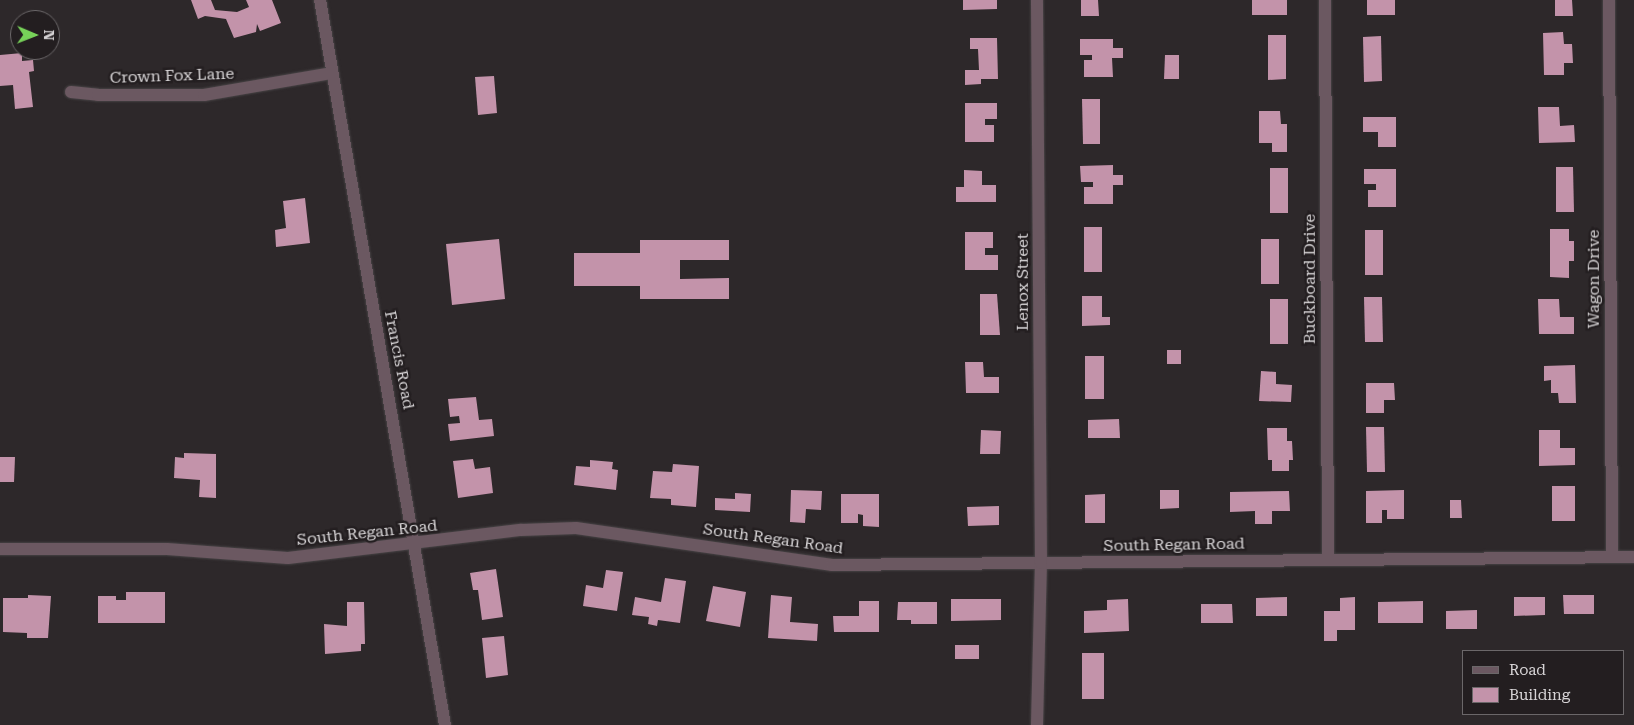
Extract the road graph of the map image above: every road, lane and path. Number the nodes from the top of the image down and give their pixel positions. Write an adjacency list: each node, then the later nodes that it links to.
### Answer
1 (320, 0): 5 (street, Francis Road)
2 (1037, 0): 12 (street, Lenox Street)
3 (1325, 0): 11 (street, Buckboard Drive)
4 (1609, 0): 9 (street, Wagon Drive)
5 (331, 73): 6 (street, Crown Fox Lane); 7 (street, Francis Road)
6 (71, 92)
7 (416, 545): 8 (street, South Regan Road); 12 (street, South Regan Road); 13 (street, Francis Road)
8 (0, 549)
9 (1612, 557): 10 (street, South Regan Road); 11 (street, South Regan Road)
10 (1634, 557)
11 (1328, 559): 12 (street, South Regan Road)
12 (1041, 563): 14 (street, Lenox Street)
13 (445, 725)
14 (1037, 725)

